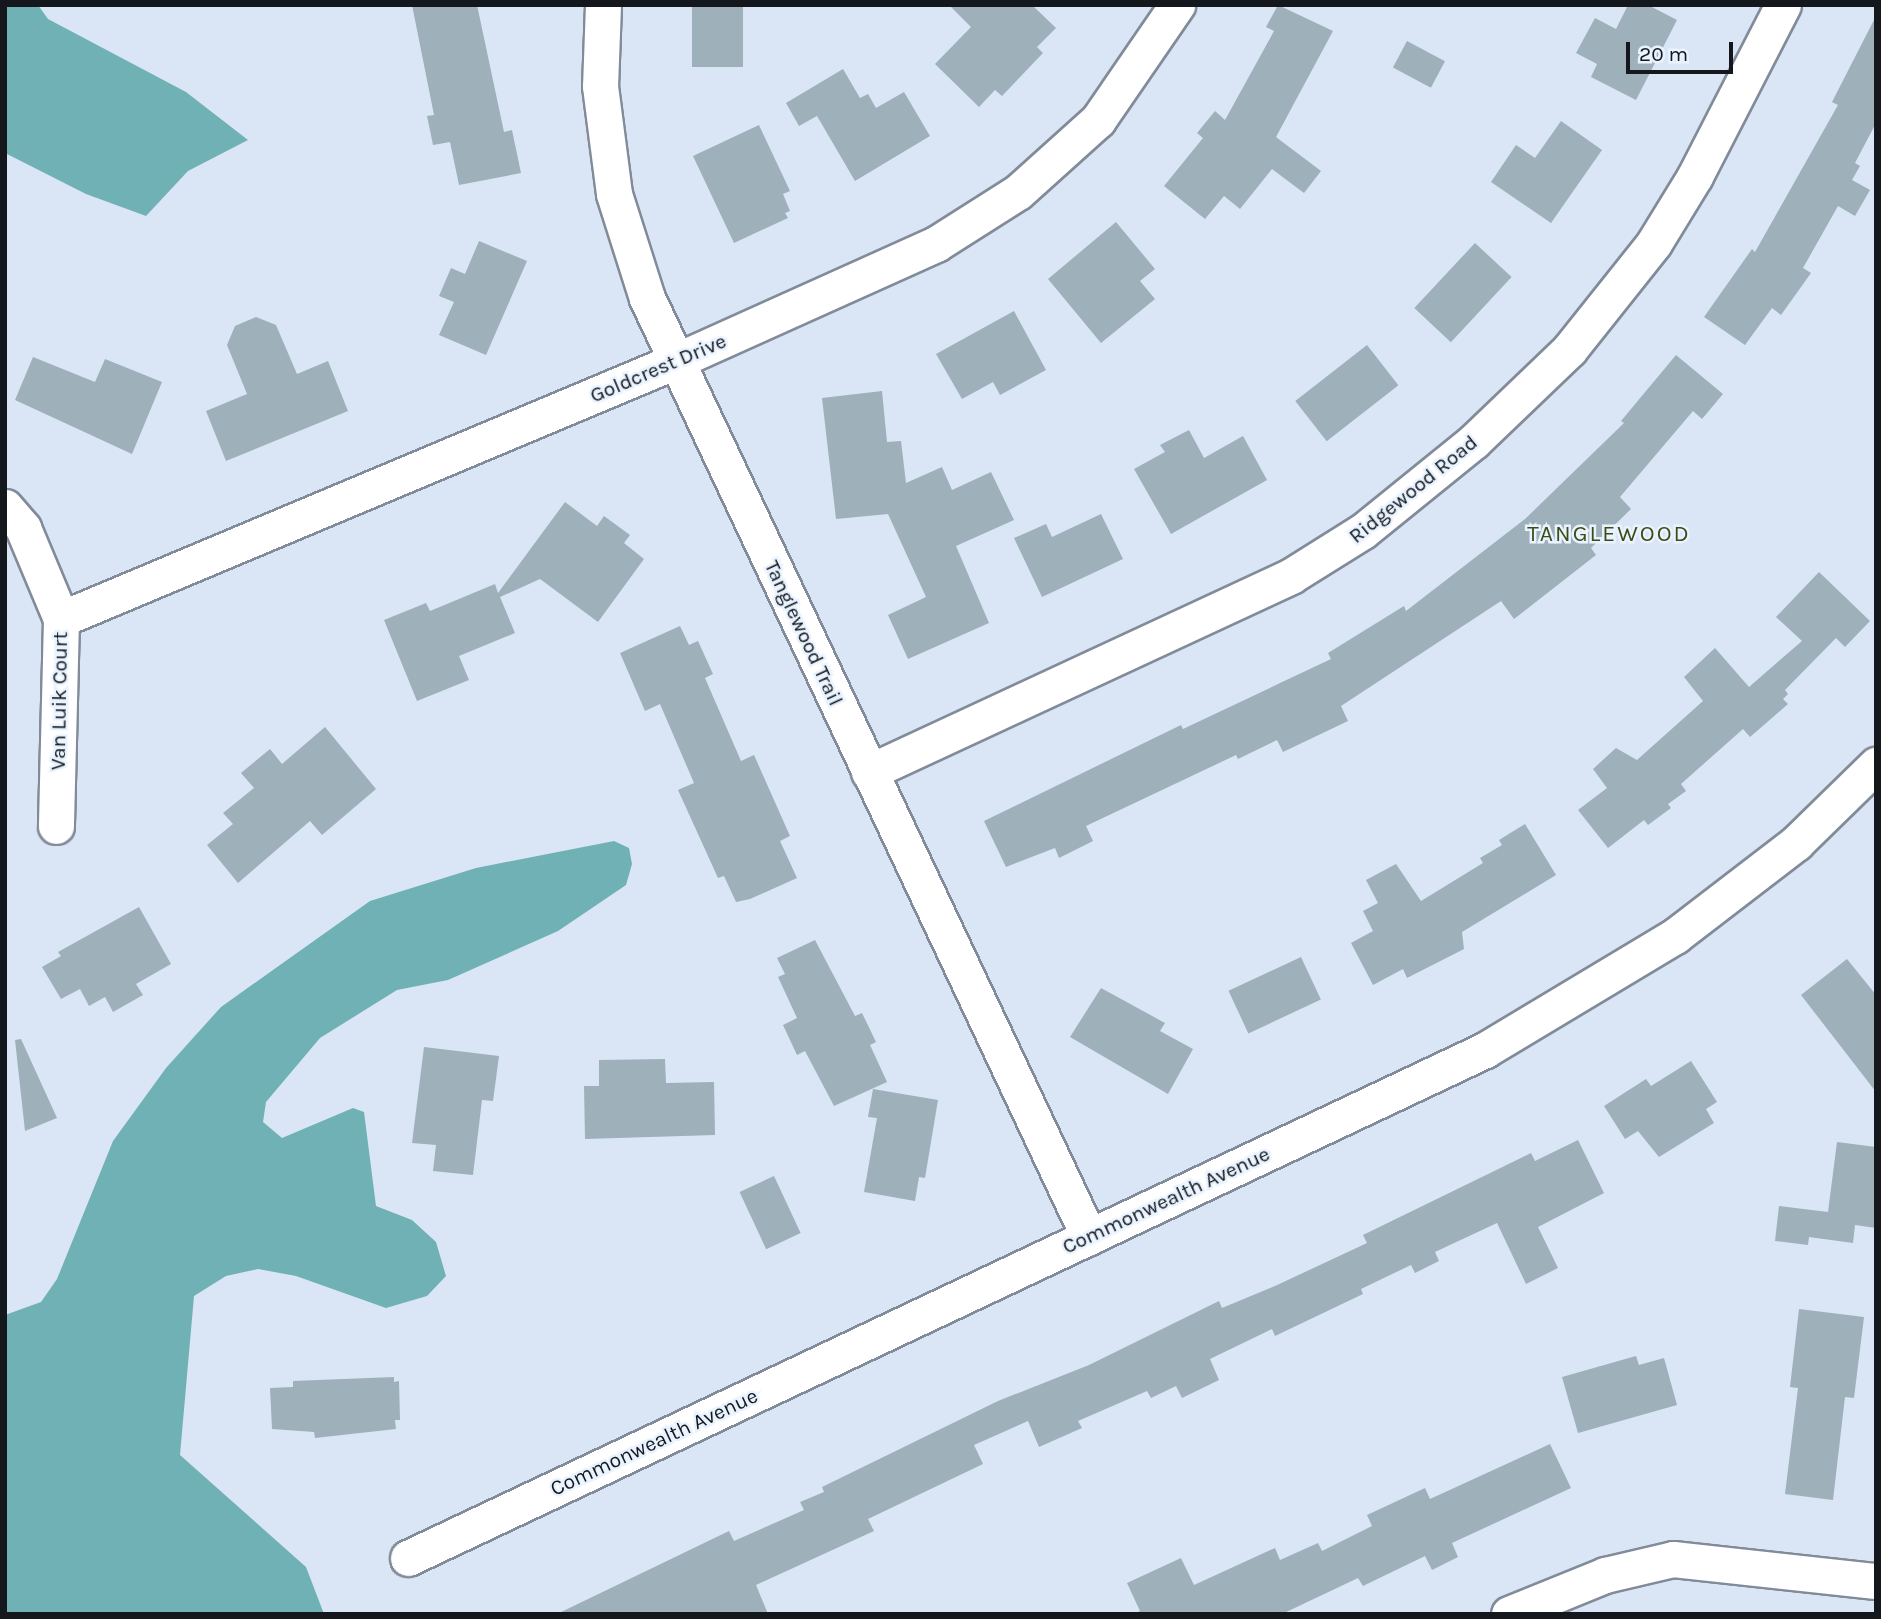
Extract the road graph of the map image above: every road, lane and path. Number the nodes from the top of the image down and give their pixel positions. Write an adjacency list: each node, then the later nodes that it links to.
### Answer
1 (603, 5): 4 (street, Tanglewood Trail)
2 (1177, 5): 4 (street, Goldcrest Drive)
3 (1783, 5): 8 (street, Ridgewood Road)
4 (678, 360): 6 (street, Goldcrest Drive); 8 (street, Tanglewood Trail)
5 (5, 507): 6 (street, Van Luik Court)
6 (61, 619): 9 (street, Van Luik Court)
7 (1876, 765): 10 (street, Commonwealth Avenue)
8 (869, 772): 10 (street, Tanglewood Trail)
9 (56, 826)
10 (1089, 1237): 11 (street, Commonwealth Avenue)
11 (408, 1558)
12 (1876, 1581): 13 (street)
13 (1509, 1614)

